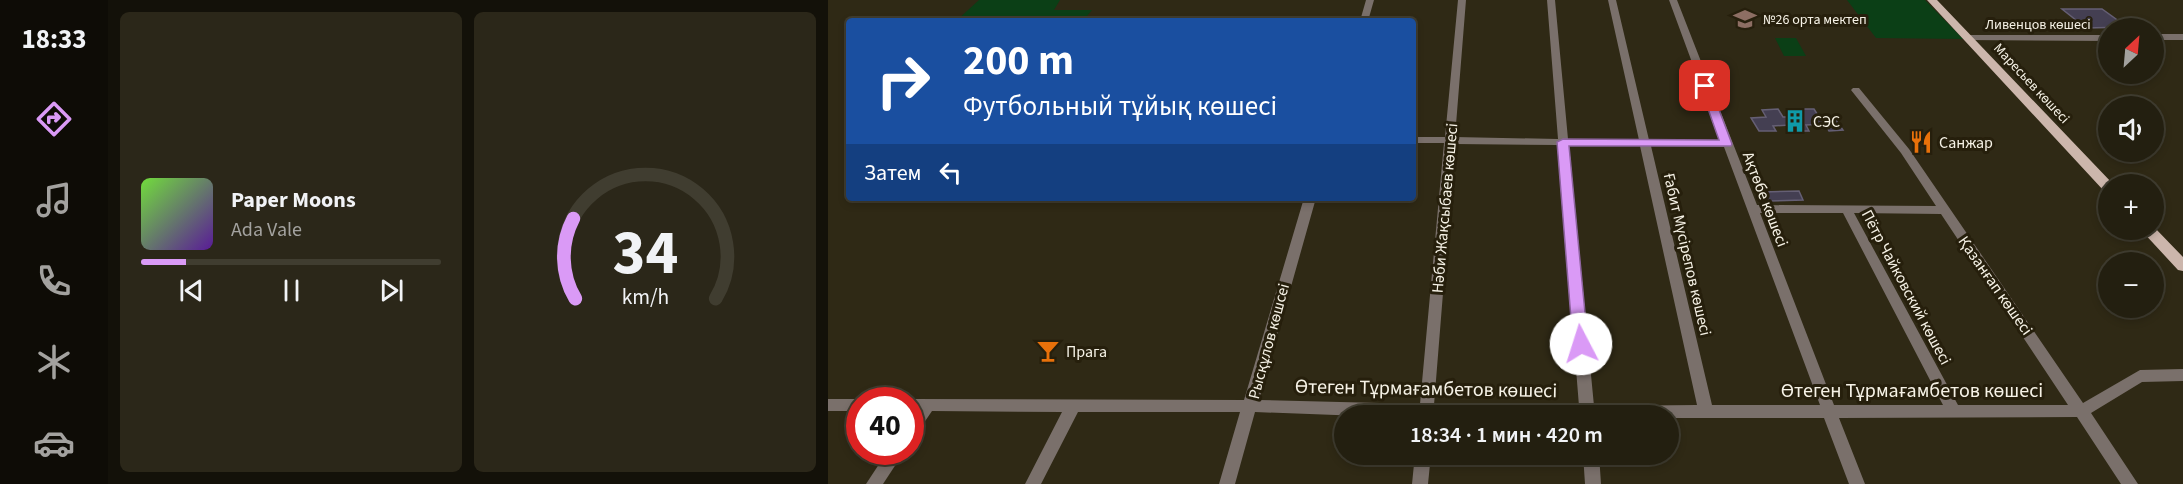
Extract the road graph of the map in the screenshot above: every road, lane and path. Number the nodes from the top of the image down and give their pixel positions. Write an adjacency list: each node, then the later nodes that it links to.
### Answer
1 (1370, 0): 7 (street)
2 (1462, 0): 14 (street, Нәби Жақсыбаев көшесі)
3 (1551, 0): 15 (street)
4 (1612, 0): 16 (street, Ғабит Мүсірепов көшесі)
5 (1672, 0): 17 (street, Ақтөбе көшесі)
6 (1932, 0): 10 (main road, Маресьев көшесі)
7 (1365, 18)
8 (2164, 37): 9 (street)
9 (2183, 37)
10 (1968, 38): 11 (street, Ливенцов көшесі); 18 (main road, Маресьев көшесі)
11 (2098, 38)
12 (1856, 90): 22 (street, Қазанғап көшесі)
13 (1416, 140): 14 (street)
14 (1450, 140): 15 (street); 31 (street, Нәби Жақсыбаев көшесі)
15 (1563, 142): 16 (street); 32 (street)
16 (1646, 143): 17 (street); 36 (street, Ғабит Мүсірепов көшесі)
17 (1727, 144): 20 (street, Ақтөбе көшесі)
18 (2098, 176)
19 (1309, 201): 33 (street, Рысқұлов көшсеі)
20 (1753, 209): 21 (street); 37 (street, Ақтөбе көшесі)
21 (1847, 210): 22 (street); 38 (street, Пётр Чайковский көшесі)
22 (1944, 210): 39 (street, Қазанғап көшесі)
23 (2158, 240): 24 (main road)
24 (2183, 266)
25 (2183, 375): 39 (street)
26 (828, 405): 27 (street)
27 (846, 405)
28 (924, 405): 29 (street, Өтеген Тұрмағамбетов көшесі)
29 (928, 405): 30 (street, Өтеген Тұрмағамбетов көшесі); 35 (street)
30 (1073, 405): 33 (street, Өтеген Тұрмағамбетов көшесі); 45 (street)
31 (1428, 405)
32 (1586, 405)
33 (1250, 406): 34 (street, Өтеген Тұрмағамбетов көшесі); 46 (street, Рысқұлов көшсеі)
34 (1334, 409)
35 (924, 411)
36 (1706, 411): 37 (street, Өтеген Тұрмағамбетов көшесі); 40 (street, Өтеген Тұрмағамбетов көшесі)
37 (1828, 411): 38 (street, Өтеген Тұрмағамбетов көшесі); 49 (street, Ақтөбе көшесі)
38 (1954, 411): 39 (street, Өтеген Тұрмағамбетов көшесі)
39 (2082, 411): 50 (street, Қазанғап көшесі)
40 (1679, 412)
41 (887, 465): 44 (street)
42 (1422, 465): 47 (street)
43 (1592, 465): 48 (street)
44 (874, 484)
45 (1033, 484)
46 (1227, 484)
47 (1420, 484)
48 (1593, 484)
49 (1857, 484)
50 (2130, 484)

